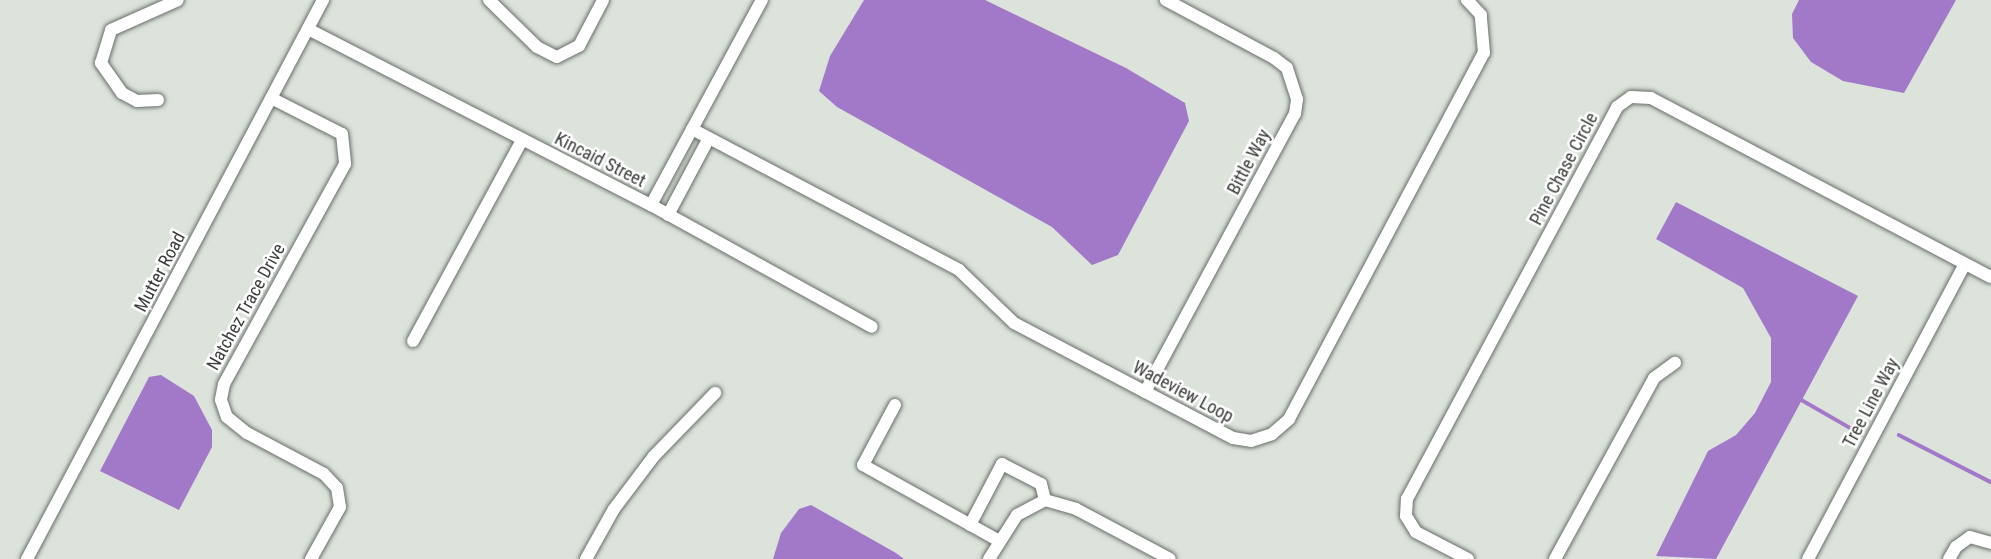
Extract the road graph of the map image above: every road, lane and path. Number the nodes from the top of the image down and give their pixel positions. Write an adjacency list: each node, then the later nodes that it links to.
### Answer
1 (178, 0): 10 (street)
2 (323, 0): 8 (street, Mutter Road)
3 (489, 0): 4 (street)
4 (603, 0)
5 (762, 0): 11 (street)
6 (1166, 0): 21 (street, Bittle Way)
7 (1467, 0): 21 (street, Wadeview Loop)
8 (308, 29): 9 (street, Mutter Road); 13 (street, Kincaid Street)
9 (273, 99): 28 (street, Mutter Road); 29 (street, Natchez Trace Drive)
10 (158, 100)
11 (692, 129): 12 (street, Wadeview Loop); 14 (street)
12 (709, 138): 15 (street); 21 (street, Wadeview Loop)
13 (522, 140): 14 (street, Kincaid Street); 19 (street)
14 (651, 205): 15 (street, Kincaid Street)
15 (668, 215): 18 (street, Kincaid Street)
16 (1965, 264): 17 (street, Pine Chase Circle); 33 (street, Pine Chase Circle); 35 (street, Tree Line Way)
17 (1991, 277)
18 (872, 327)
19 (412, 341)
20 (1675, 363): 34 (street)
21 (1145, 392)
22 (715, 393): 30 (street)
23 (895, 405): 25 (street)
24 (1045, 500): 25 (street); 26 (street); 32 (street)
25 (970, 525): 26 (street)
26 (998, 540): 31 (street)
27 (1991, 543): 36 (street)
28 (27, 559)
29 (311, 559)
30 (586, 559)
31 (989, 559)
32 (1170, 559)
33 (1468, 559)
34 (1555, 559)
35 (1808, 559)
36 (1949, 559)

